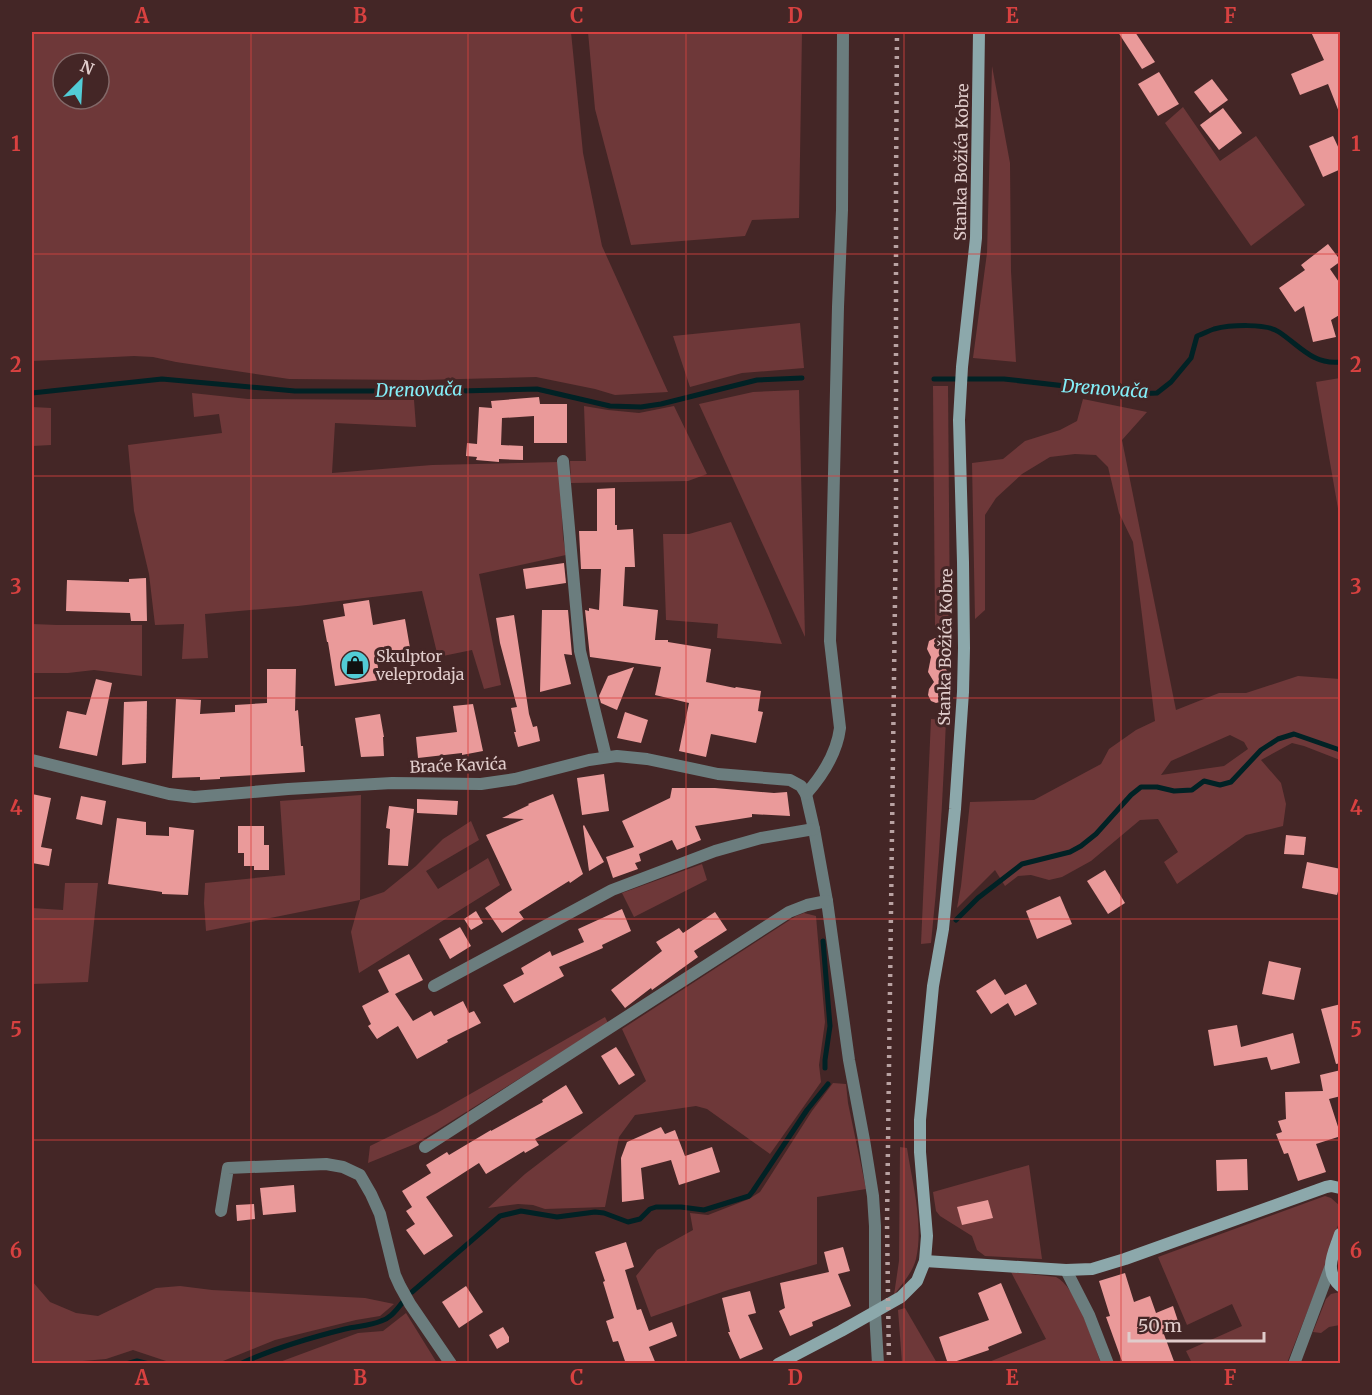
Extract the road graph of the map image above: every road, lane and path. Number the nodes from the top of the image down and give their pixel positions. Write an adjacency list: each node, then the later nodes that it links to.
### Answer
1 (843, 32): 6 (street)
2 (979, 32): 14 (street, Stanka Božića Kobre)
3 (563, 461): 4 (street)
4 (606, 757): 5 (street, Braće Kavića); 6 (street, Braće Kavića)
5 (32, 760)
6 (806, 794): 7 (street)
7 (814, 829): 8 (street); 9 (street)
8 (827, 901): 10 (street); 19 (street)
9 (434, 986)
10 (425, 1147)
11 (1337, 1186): 16 (street)
12 (221, 1211): 20 (street)
13 (1341, 1234): 15 (street)
14 (925, 1261): 16 (street); 19 (street)
15 (1330, 1268): 17 (street); 18 (street)
16 (1066, 1270): 23 (street)
17 (1339, 1286): 18 (street)
18 (1320, 1293): 24 (street)
19 (875, 1312): 21 (street); 22 (street)
20 (451, 1364)
21 (778, 1364)
22 (878, 1364)
23 (1108, 1364)
24 (1294, 1364)

